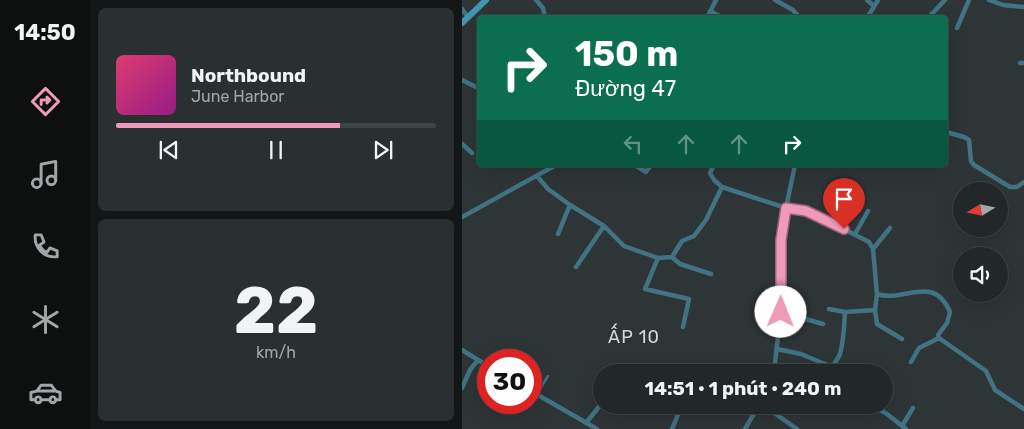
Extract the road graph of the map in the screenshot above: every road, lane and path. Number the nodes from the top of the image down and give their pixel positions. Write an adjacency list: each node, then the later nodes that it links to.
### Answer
1 (486, 0): 20 (main road)
2 (536, 0): 14 (street)
3 (716, 0): 13 (street)
4 (775, 0): 17 (street)
5 (867, 0): 10 (street)
6 (878, 0): 10 (street)
7 (945, 0): 19 (street)
8 (968, 0): 22 (street)
9 (989, 0): 11 (street)
10 (874, 6): 18 (street)
11 (1024, 7)
12 (462, 9): 20 (street)
13 (710, 11): 15 (street); 16 (street)
14 (544, 15)
15 (708, 15)
16 (717, 15)
17 (797, 15)
18 (869, 15)
19 (931, 15)
20 (468, 17): 21 (main road)
21 (462, 23)
22 (957, 28)
23 (462, 80): 24 (street)
24 (477, 88)
25 (948, 132): 34 (street)
26 (462, 144): 27 (street)
27 (472, 152)
28 (553, 167): 33 (street)
29 (638, 167): 30 (street)
30 (650, 167)
31 (713, 167): 35 (street)
32 (795, 167): 37 (street)
33 (537, 176): 36 (street); 39 (street)
34 (1024, 182)
35 (722, 187): 37 (street); 45 (street)
36 (570, 205): 40 (street); 42 (street)
37 (786, 208): 43 (street); 52 (street)
38 (868, 211): 43 (street)
39 (462, 217)
40 (604, 226): 46 (street); 47 (street)
41 (890, 228): 44 (street)
42 (558, 234)
43 (854, 234): 44 (street)
44 (873, 249): 49 (street)
45 (672, 257): 46 (street); 48 (street)
46 (658, 258): 55 (street)
47 (576, 267)
48 (712, 274)
49 (876, 294): 51 (street); 56 (street)
50 (829, 309): 53 (street)
51 (875, 310): 53 (street); 57 (street)
52 (781, 312): 54 (street); 58 (street)
53 (845, 312): 65 (street)
54 (823, 324)
55 (683, 327)
56 (940, 338): 62 (street); 71 (street)
57 (902, 340)
58 (777, 349): 63 (street); 64 (street)
59 (462, 350): 60 (street)
60 (477, 359)
61 (477, 361): 68 (street)
62 (911, 362)
63 (775, 364)
64 (820, 364)
65 (835, 364)
66 (548, 376): 67 (lane)
67 (542, 386)
68 (462, 388)
69 (542, 397): 77 (street)
70 (913, 408): 78 (street)
71 (1024, 409)
72 (593, 414): 77 (street)
73 (678, 414): 80 (street)
74 (754, 414): 81 (street)
75 (776, 414): 82 (street)
76 (885, 414): 78 (street)
77 (586, 423): 79 (street)
78 (904, 427)
79 (597, 429)
80 (672, 429)
81 (745, 429)
82 (797, 429)

